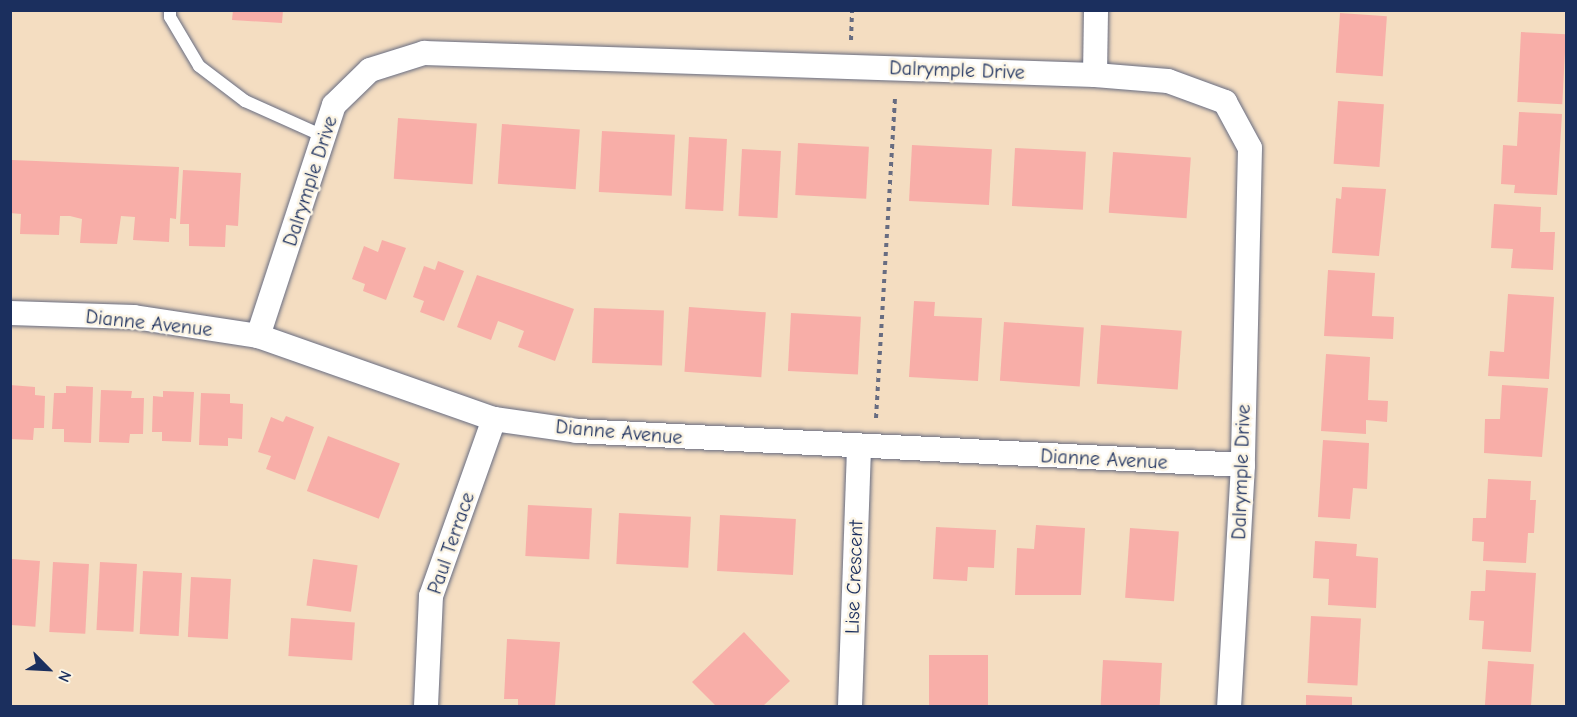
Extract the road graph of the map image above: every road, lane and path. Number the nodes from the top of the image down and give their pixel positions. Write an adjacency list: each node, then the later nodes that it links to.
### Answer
1 (170, 10): 5 (lane)
2 (1096, 10): 4 (street)
3 (897, 68): 4 (street, Dalrymple Drive); 5 (street, Dalrymple Drive); 9 (path)
4 (1095, 75): 10 (street, Dalrymple Drive)
5 (325, 137): 7 (street, Dalrymple Drive)
6 (10, 313): 7 (street, Dianne Avenue)
7 (258, 336): 8 (street, Dianne Avenue)
8 (494, 419): 9 (street, Dianne Avenue); 11 (street, Paul Terrace)
9 (867, 448): 10 (street, Dianne Avenue); 12 (street, Lise Crescent)
10 (1243, 465): 13 (street, Dalrymple Drive)
11 (426, 706)
12 (850, 706)
13 (1229, 706)

